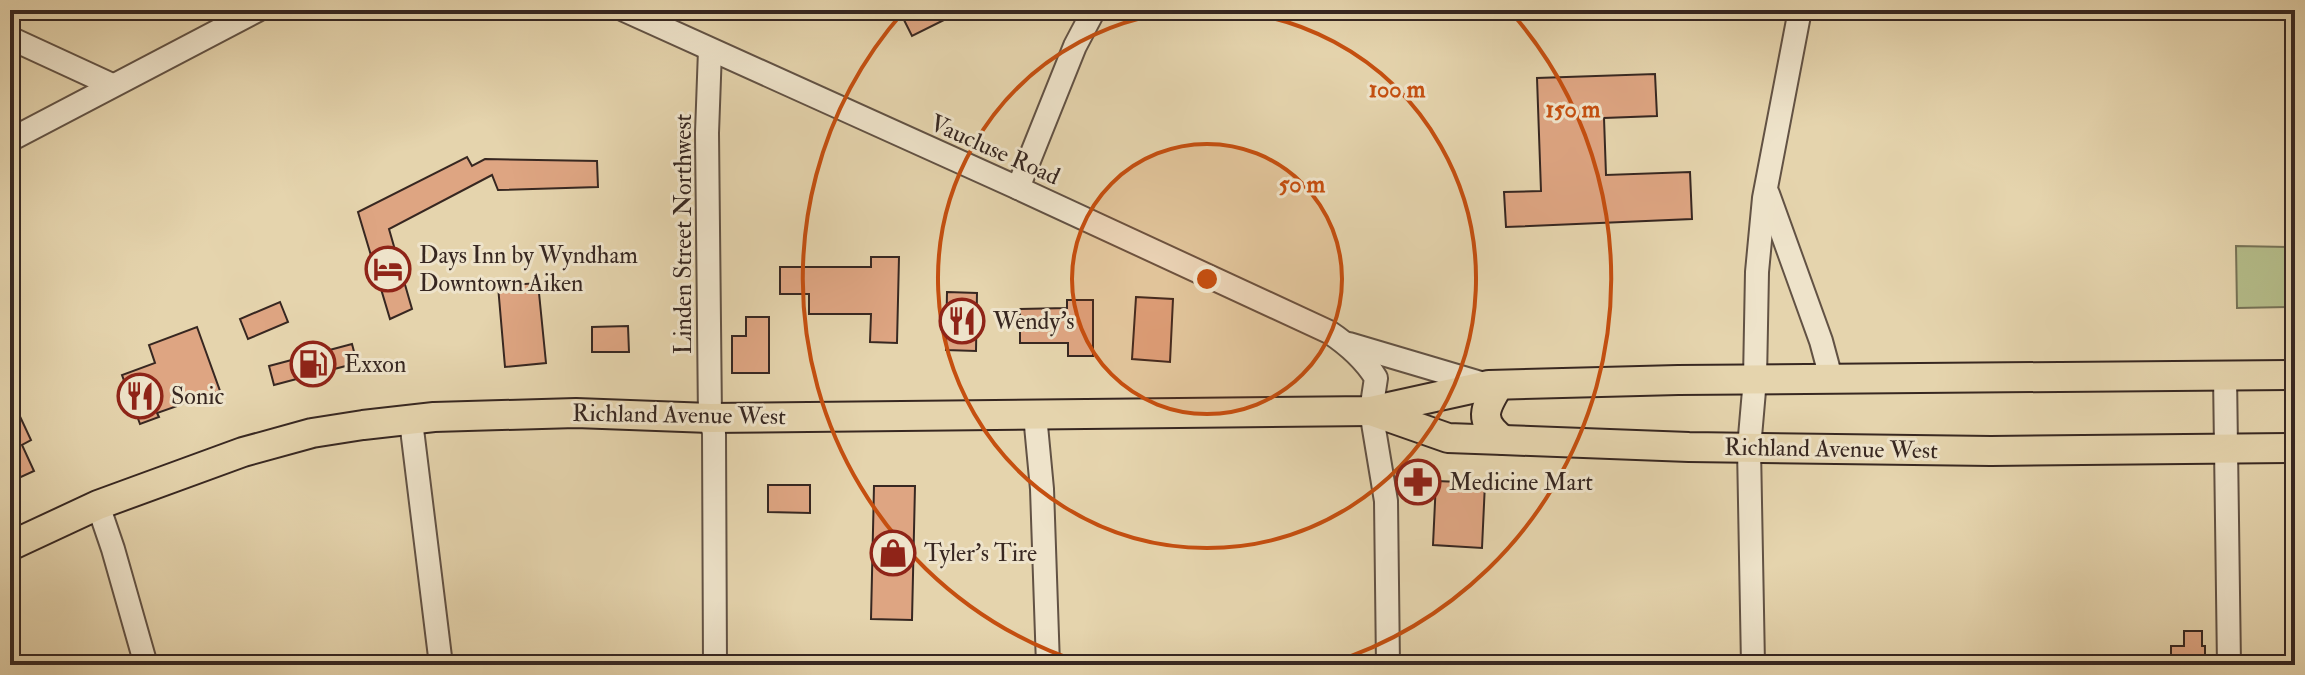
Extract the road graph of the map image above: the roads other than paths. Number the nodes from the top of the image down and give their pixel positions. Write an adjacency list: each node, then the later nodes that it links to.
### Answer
1 (258, 10): 7 (street)
2 (624, 10): 6 (street, Vaucluse Road)
3 (1094, 10): 10 (street)
4 (1800, 10): 9 (street)
5 (10, 38): 7 (street)
6 (710, 50): 10 (street, Vaucluse Road); 19 (street, Linden Street Northwest)
7 (112, 85): 8 (street)
8 (10, 140)
9 (1766, 187): 14 (street); 15 (street)
10 (1018, 188): 11 (street, Vaucluse Road)
11 (1344, 342): 16 (street); 17 (street)
12 (2225, 375): 13 (main road, Richland Avenue West); 14 (main road, Richland Avenue West); 23 (street)
13 (2295, 375)
14 (1831, 378): 15 (main road, Richland Avenue West)
15 (1755, 379): 16 (main road, Richland Avenue West); 22 (street)
16 (1494, 385): 17 (main road, Richland Avenue West); 21 (main road)
17 (1371, 411): 18 (main road, Richland Avenue West); 21 (main road, Richland Avenue West); 31 (street)
18 (1035, 415): 19 (main road, Richland Avenue West); 30 (street)
19 (710, 418): 20 (main road, Richland Avenue West); 29 (street, Linden Street Northwest)
20 (411, 421): 25 (main road, Richland Avenue West); 28 (street)
21 (1503, 440): 22 (main road, Richland Avenue West)
22 (1749, 448): 23 (main road, Richland Avenue West); 32 (street)
23 (2225, 448): 24 (main road, Richland Avenue West); 33 (street)
24 (2295, 448)
25 (98, 505): 26 (main road, Richland Avenue West); 27 (street)
26 (10, 546)
27 (146, 665)
28 (441, 665)
29 (715, 665)
30 (1048, 665)
31 (1388, 665)
32 (1753, 665)
33 (2229, 665)

